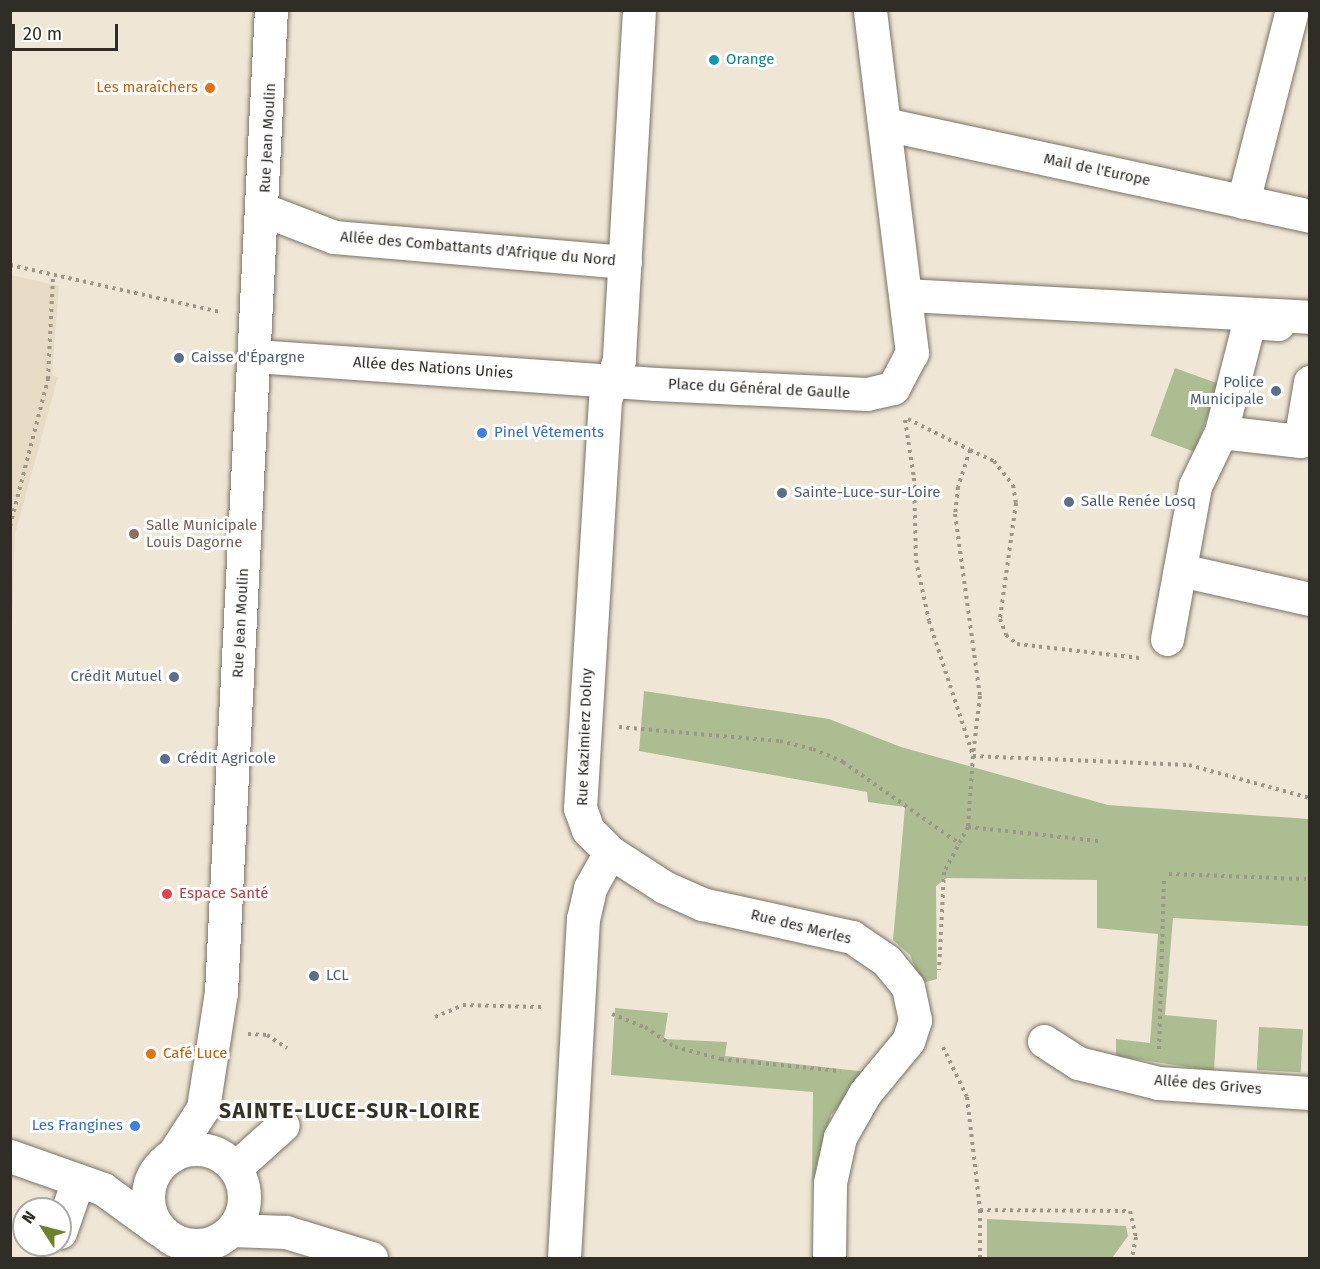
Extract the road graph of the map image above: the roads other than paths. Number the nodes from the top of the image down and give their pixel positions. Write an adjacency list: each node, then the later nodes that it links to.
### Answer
1 (639, 10): 9 (street)
2 (870, 10): 5 (street, Place du Général de Gaulle)
3 (1292, 10): 6 (street)
4 (275, 17): 7 (street, Rue Jean Moulin)
5 (885, 124): 6 (street, Mail de l'Europe); 10 (street, Place du Général de Gaulle)
6 (1243, 202): 8 (street, Mail de l'Europe)
7 (264, 210): 9 (street, Allée des Combattants d'Afrique du Nord); 13 (street, Rue Jean Moulin)
8 (1310, 216)
9 (625, 262): 14 (street)
10 (907, 295): 11 (street); 14 (street, Place du Général de Gaulle)
11 (1310, 317)
12 (1310, 327): 16 (street)
13 (256, 340): 14 (street, Allée des Nations Unies); 23 (street, Rue Jean Moulin)
14 (611, 381): 20 (street, Rue Kazimierz Dolny)
15 (1310, 382): 16 (street)
16 (1221, 432): 17 (street)
17 (1180, 570): 18 (street); 19 (street)
18 (1310, 599)
19 (1167, 639)
20 (610, 852): 33 (street); 34 (street, Rue des Merles)
21 (1044, 1041): 22 (street, Allée des Grives)
22 (1310, 1093)
23 (203, 1108): 26 (street, Rue Jean Moulin); 27 (street)
24 (283, 1125): 27 (street)
25 (10, 1156): 28 (street)
26 (163, 1165): 27 (street); 28 (street); 31 (street)
27 (234, 1174): 30 (street); 31 (street)
28 (91, 1185): 29 (street); 31 (street)
29 (72, 1214)
30 (286, 1232): 31 (street); 32 (street)
31 (190, 1243)
32 (371, 1258)
33 (564, 1258)
34 (829, 1258)

